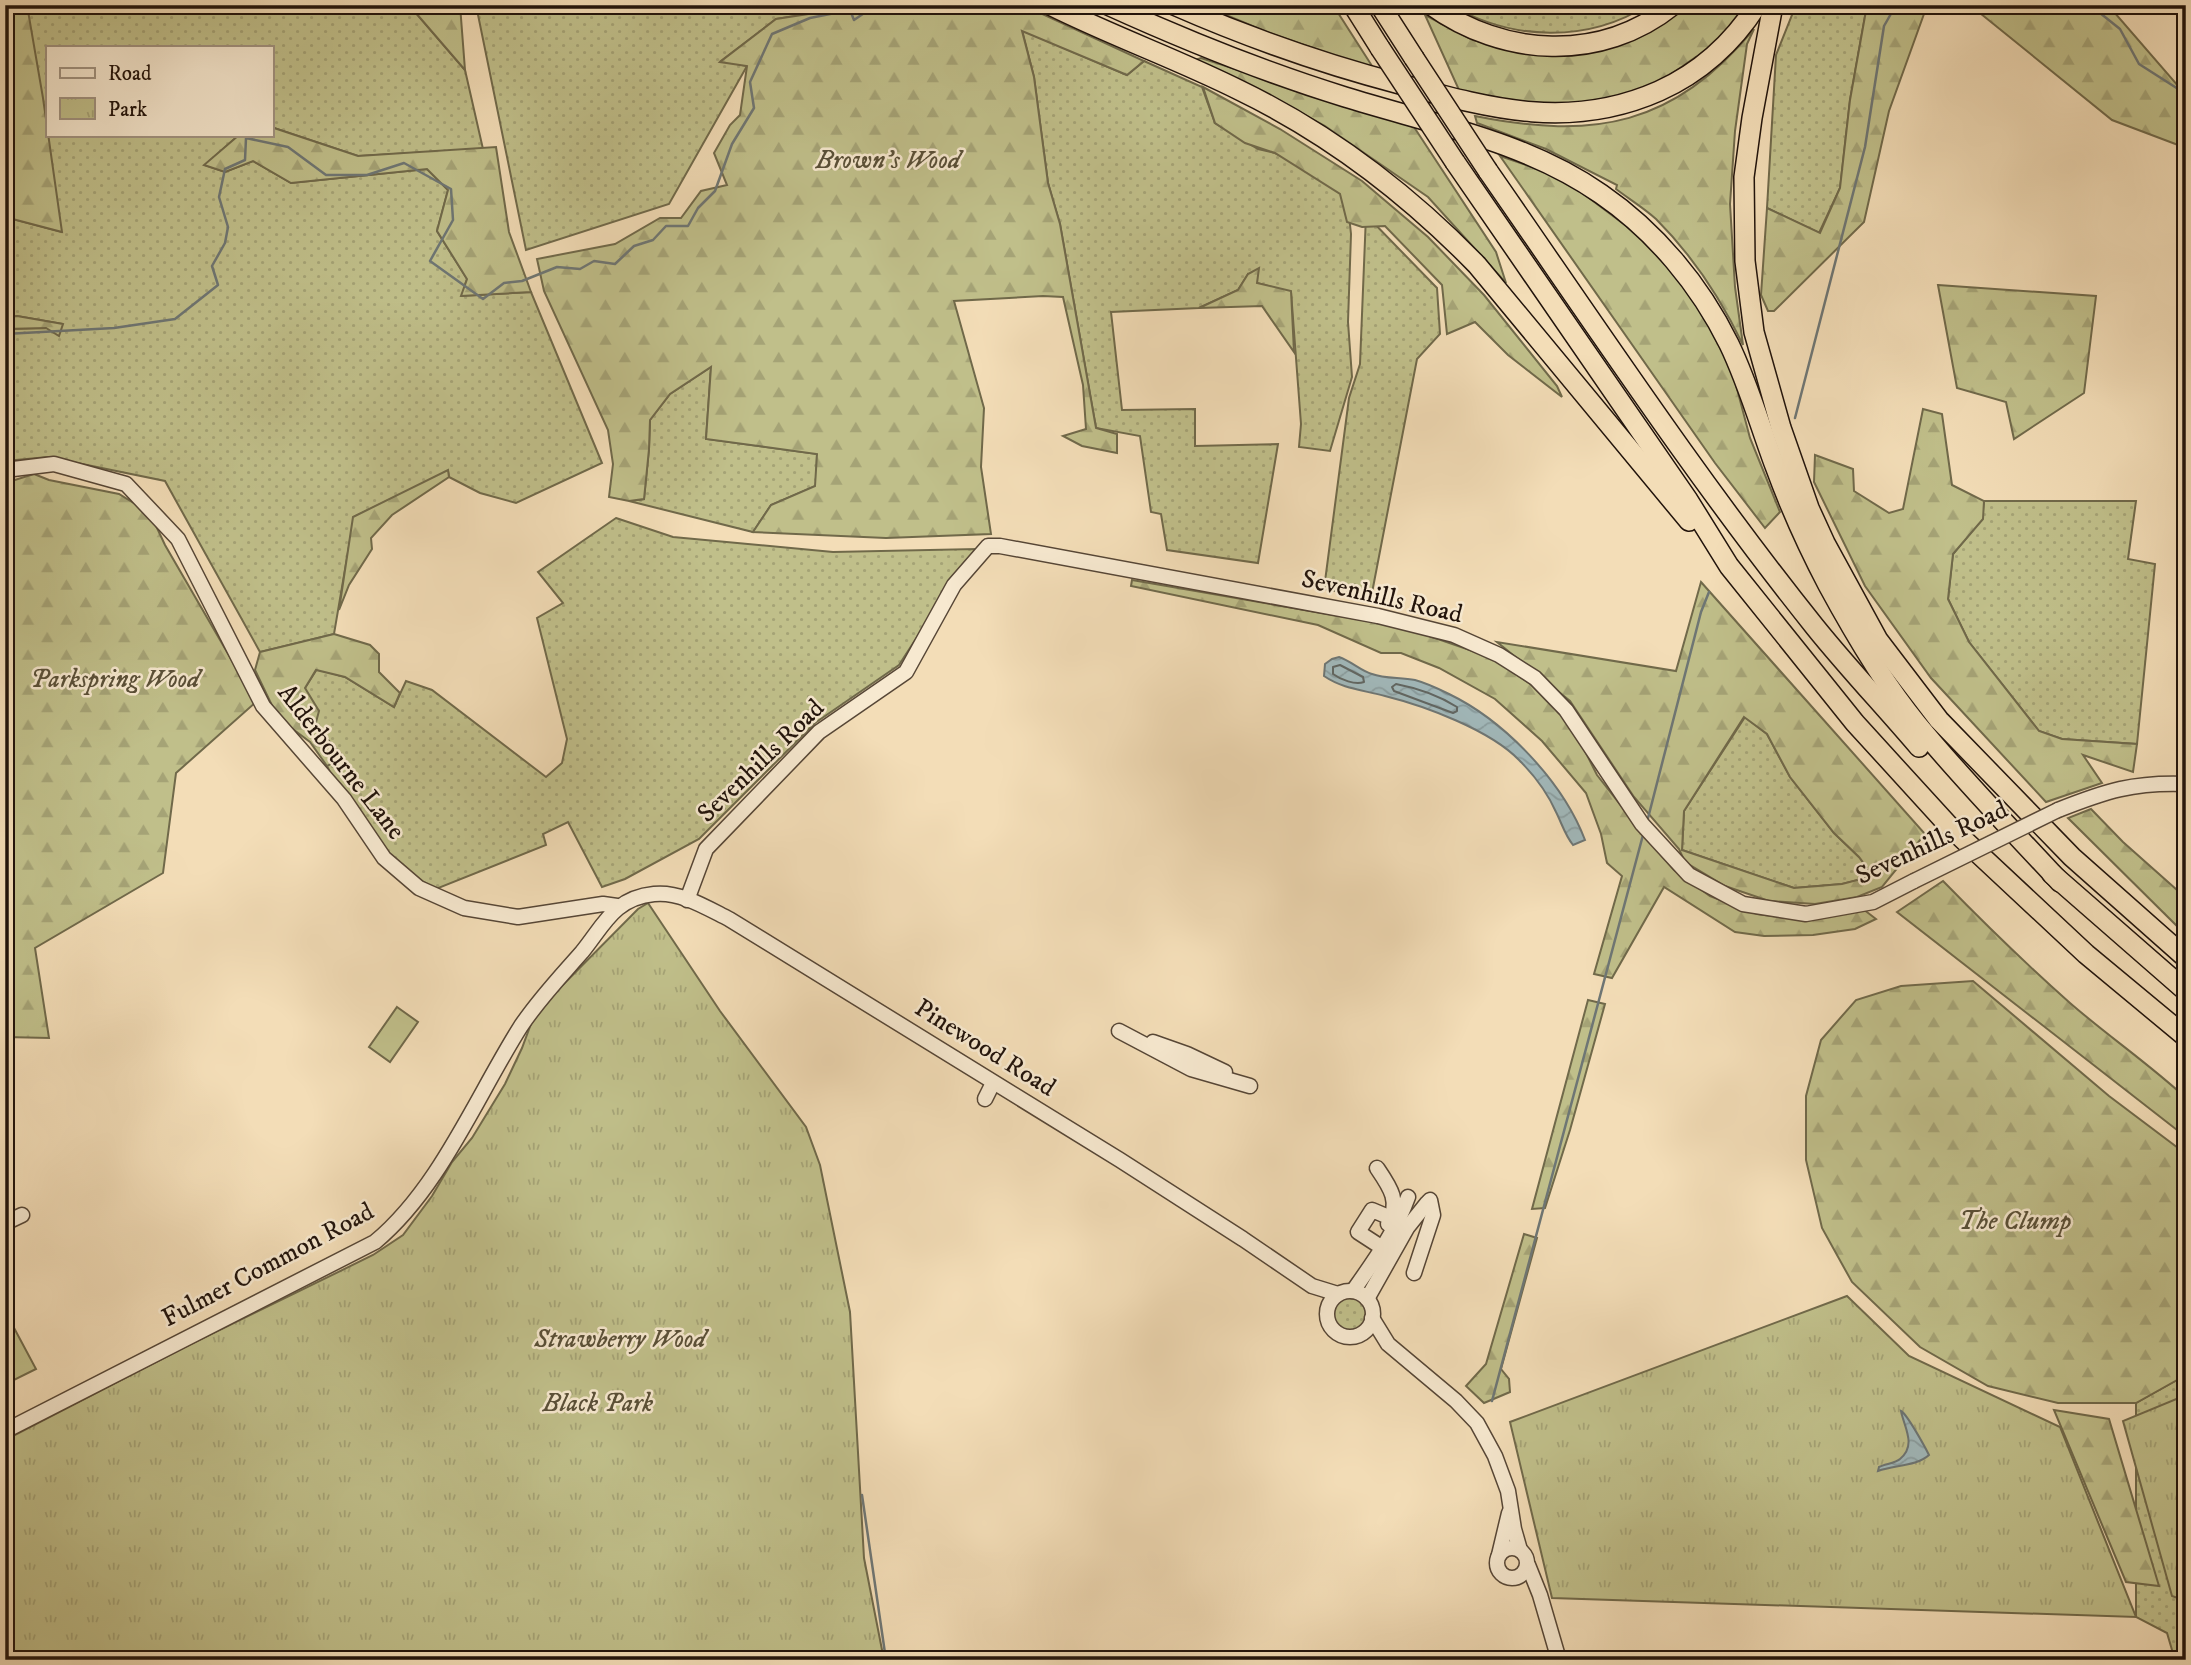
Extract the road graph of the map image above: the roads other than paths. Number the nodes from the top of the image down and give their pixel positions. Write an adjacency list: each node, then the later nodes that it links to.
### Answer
1 (1050, 5): 11 (highway)
2 (1108, 5): 12 (highway)
3 (1174, 5): 8 (highway)
4 (1353, 5): 11 (highway, bridge)
5 (1380, 5): 14 (highway, bridge)
6 (1431, 5): 7 (highway)
7 (1673, 5)
8 (1757, 5)
9 (1773, 5): 17 (highway)
10 (5, 470): 16 (street, Alderbourne Lane)
11 (1729, 566): 20 (highway)
12 (1878, 669): 14 (highway); 18 (highway)
13 (2186, 785): 15 (street, Sevenhills Road, bridge)
14 (2060, 882): 19 (highway)
15 (687, 900): 16 (street, Pinewood Road); 21 (street, Pinewood Road)
16 (617, 906): 39 (street, Fulmer Common Road)
17 (2186, 958)
18 (2186, 977)
19 (2186, 991)
20 (2186, 1037)
21 (993, 1083): 23 (street); 31 (street, Pinewood Road)
22 (1250, 1086): 22 (street)
23 (985, 1099)
24 (1377, 1168): 27 (street)
25 (1408, 1197): 29 (street)
26 (22, 1215): 28 (street)
27 (1391, 1218): 29 (street); 29 (street)
28 (5, 1223)
29 (1377, 1251): 32 (street)
30 (1414, 1273): 34 (street)
31 (1311, 1286): 33 (street, Pinewood Road); 35 (street, Pinewood Road)
32 (1353, 1291): 33 (street); 34 (street)
33 (1338, 1294): 35 (street)
34 (1367, 1299): 36 (street)
35 (1327, 1315): 37 (street)
36 (1372, 1318): 37 (street); 38 (street)
37 (1357, 1335): 38 (street)
38 (1388, 1344): 40 (street)
39 (5, 1431)
40 (1511, 1503): 41 (street); 42 (street)
41 (1520, 1550): 42 (street); 43 (street)
42 (1499, 1556): 44 (street)
43 (1528, 1565): 44 (street); 45 (street)
44 (1517, 1578): 45 (street)
45 (1544, 1610): 46 (street)
46 (1559, 1660)

